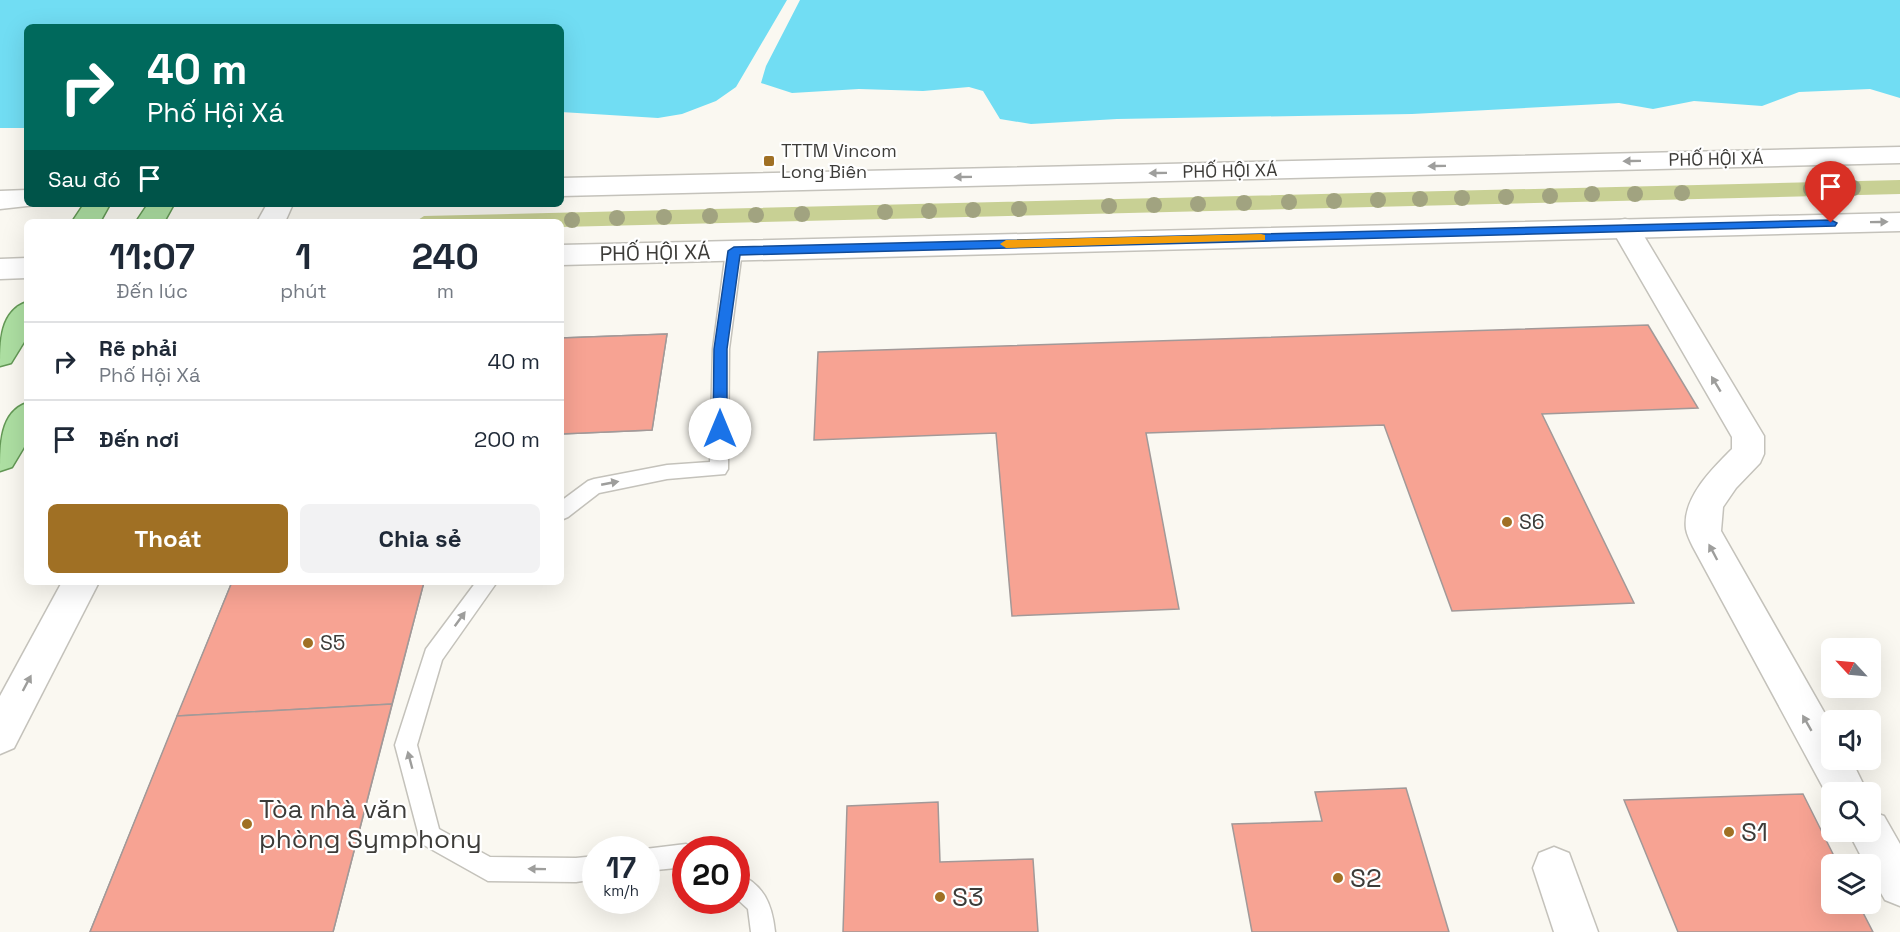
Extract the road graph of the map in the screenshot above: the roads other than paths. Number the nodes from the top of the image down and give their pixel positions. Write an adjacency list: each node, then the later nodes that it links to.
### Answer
1 (1900, 155): 2 (main road, PHỐ HỘI XÁ, one-way to 2)
2 (564, 187)
3 (24, 199): 4 (main road)
4 (0, 200)
5 (1900, 222): 6 (main road, PHỐ HỘI XÁ, one-way to 5)
6 (1625, 228): 7 (main road, PHỐ HỘI XÁ); 19 (main road, one-way to 6)
7 (734, 251): 8 (main road, PHỐ HỘI XÁ); 15 (lane, one-way to 7)
8 (564, 255)
9 (24, 268): 10 (main road)
10 (0, 269)
11 (24, 318): 12 (main road)
12 (0, 355)
13 (24, 420): 14 (main road)
14 (0, 458)
15 (564, 510)
16 (79, 585): 18 (main road, one-way to 16)
17 (485, 585): 22 (lane, one-way to 17)
18 (0, 735)
19 (1841, 782)
20 (1875, 842): 23 (main road)
21 (1554, 868): 26 (main road)
22 (582, 869)
23 (1900, 885)
24 (750, 891): 25 (lane)
25 (763, 932)
26 (1576, 932)

